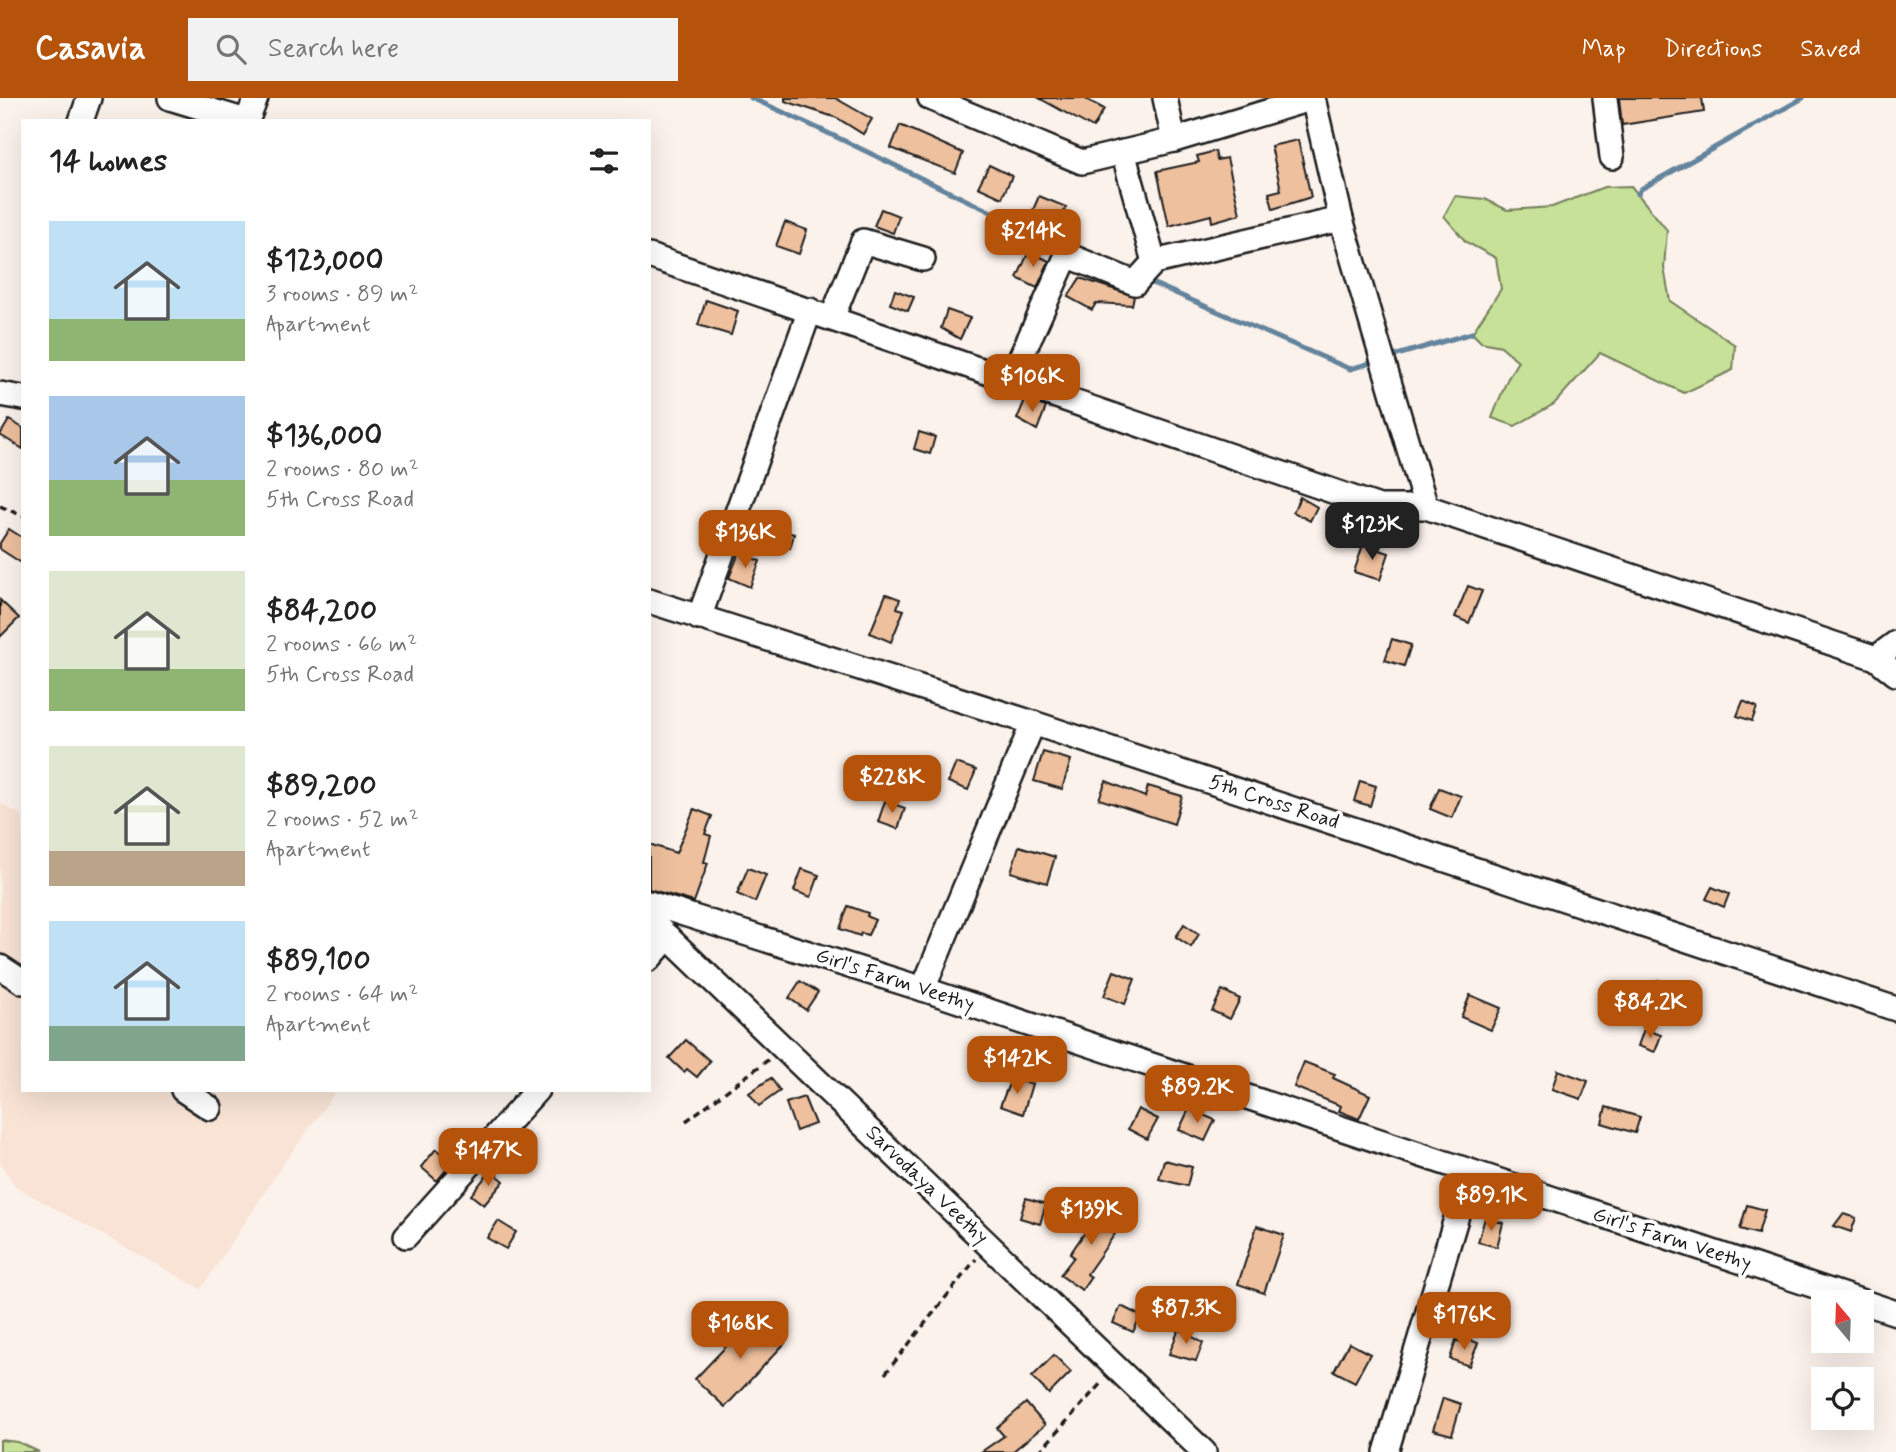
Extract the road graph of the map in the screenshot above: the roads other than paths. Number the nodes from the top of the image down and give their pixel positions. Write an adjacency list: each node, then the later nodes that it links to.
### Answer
1 (89, 98): 8 (street)
2 (170, 98): 9 (street)
3 (256, 98): 10 (street)
4 (930, 98): 12 (street)
5 (1165, 98): 11 (street)
6 (1313, 98): 11 (street); 14 (street)
7 (1605, 98): 13 (street)
8 (82, 119)
9 (240, 119)
10 (248, 119)
11 (1174, 140): 12 (street)
12 (1123, 152): 17 (street)
13 (1612, 157)
14 (1341, 219): 17 (street); 20 (street)
15 (651, 257): 18 (street)
16 (923, 259): 18 (street)
17 (1154, 262): 19 (street)
18 (821, 314): 19 (street); 22 (street)
19 (1011, 379): 20 (street)
20 (1426, 507): 24 (street)
21 (651, 602): 22 (street, 5th Cross Road)
22 (699, 618): 26 (street, 5th Cross Road)
23 (1896, 643): 24 (street)
24 (1875, 658): 25 (street)
25 (1896, 674)
26 (1033, 723): 33 (street); 34 (street, 5th Cross Road)
27 (651, 904): 33 (street, Girl's Farm Veethy)
28 (651, 921): 29 (street, Sarvodaya Veethy)
29 (668, 937): 30 (street); 41 (street, Sarvodaya Veethy)
30 (651, 957)
31 (0, 967): 32 (street)
32 (21, 981)
33 (923, 989): 38 (street, Girl's Farm Veethy)
34 (1896, 1009)
35 (186, 1092): 37 (street)
36 (535, 1092): 39 (street)
37 (210, 1108)
38 (1470, 1172): 40 (street, Girl's Farm Veethy); 42 (street)
39 (406, 1236)
40 (1896, 1313)
41 (1204, 1452)
42 (1385, 1452)

